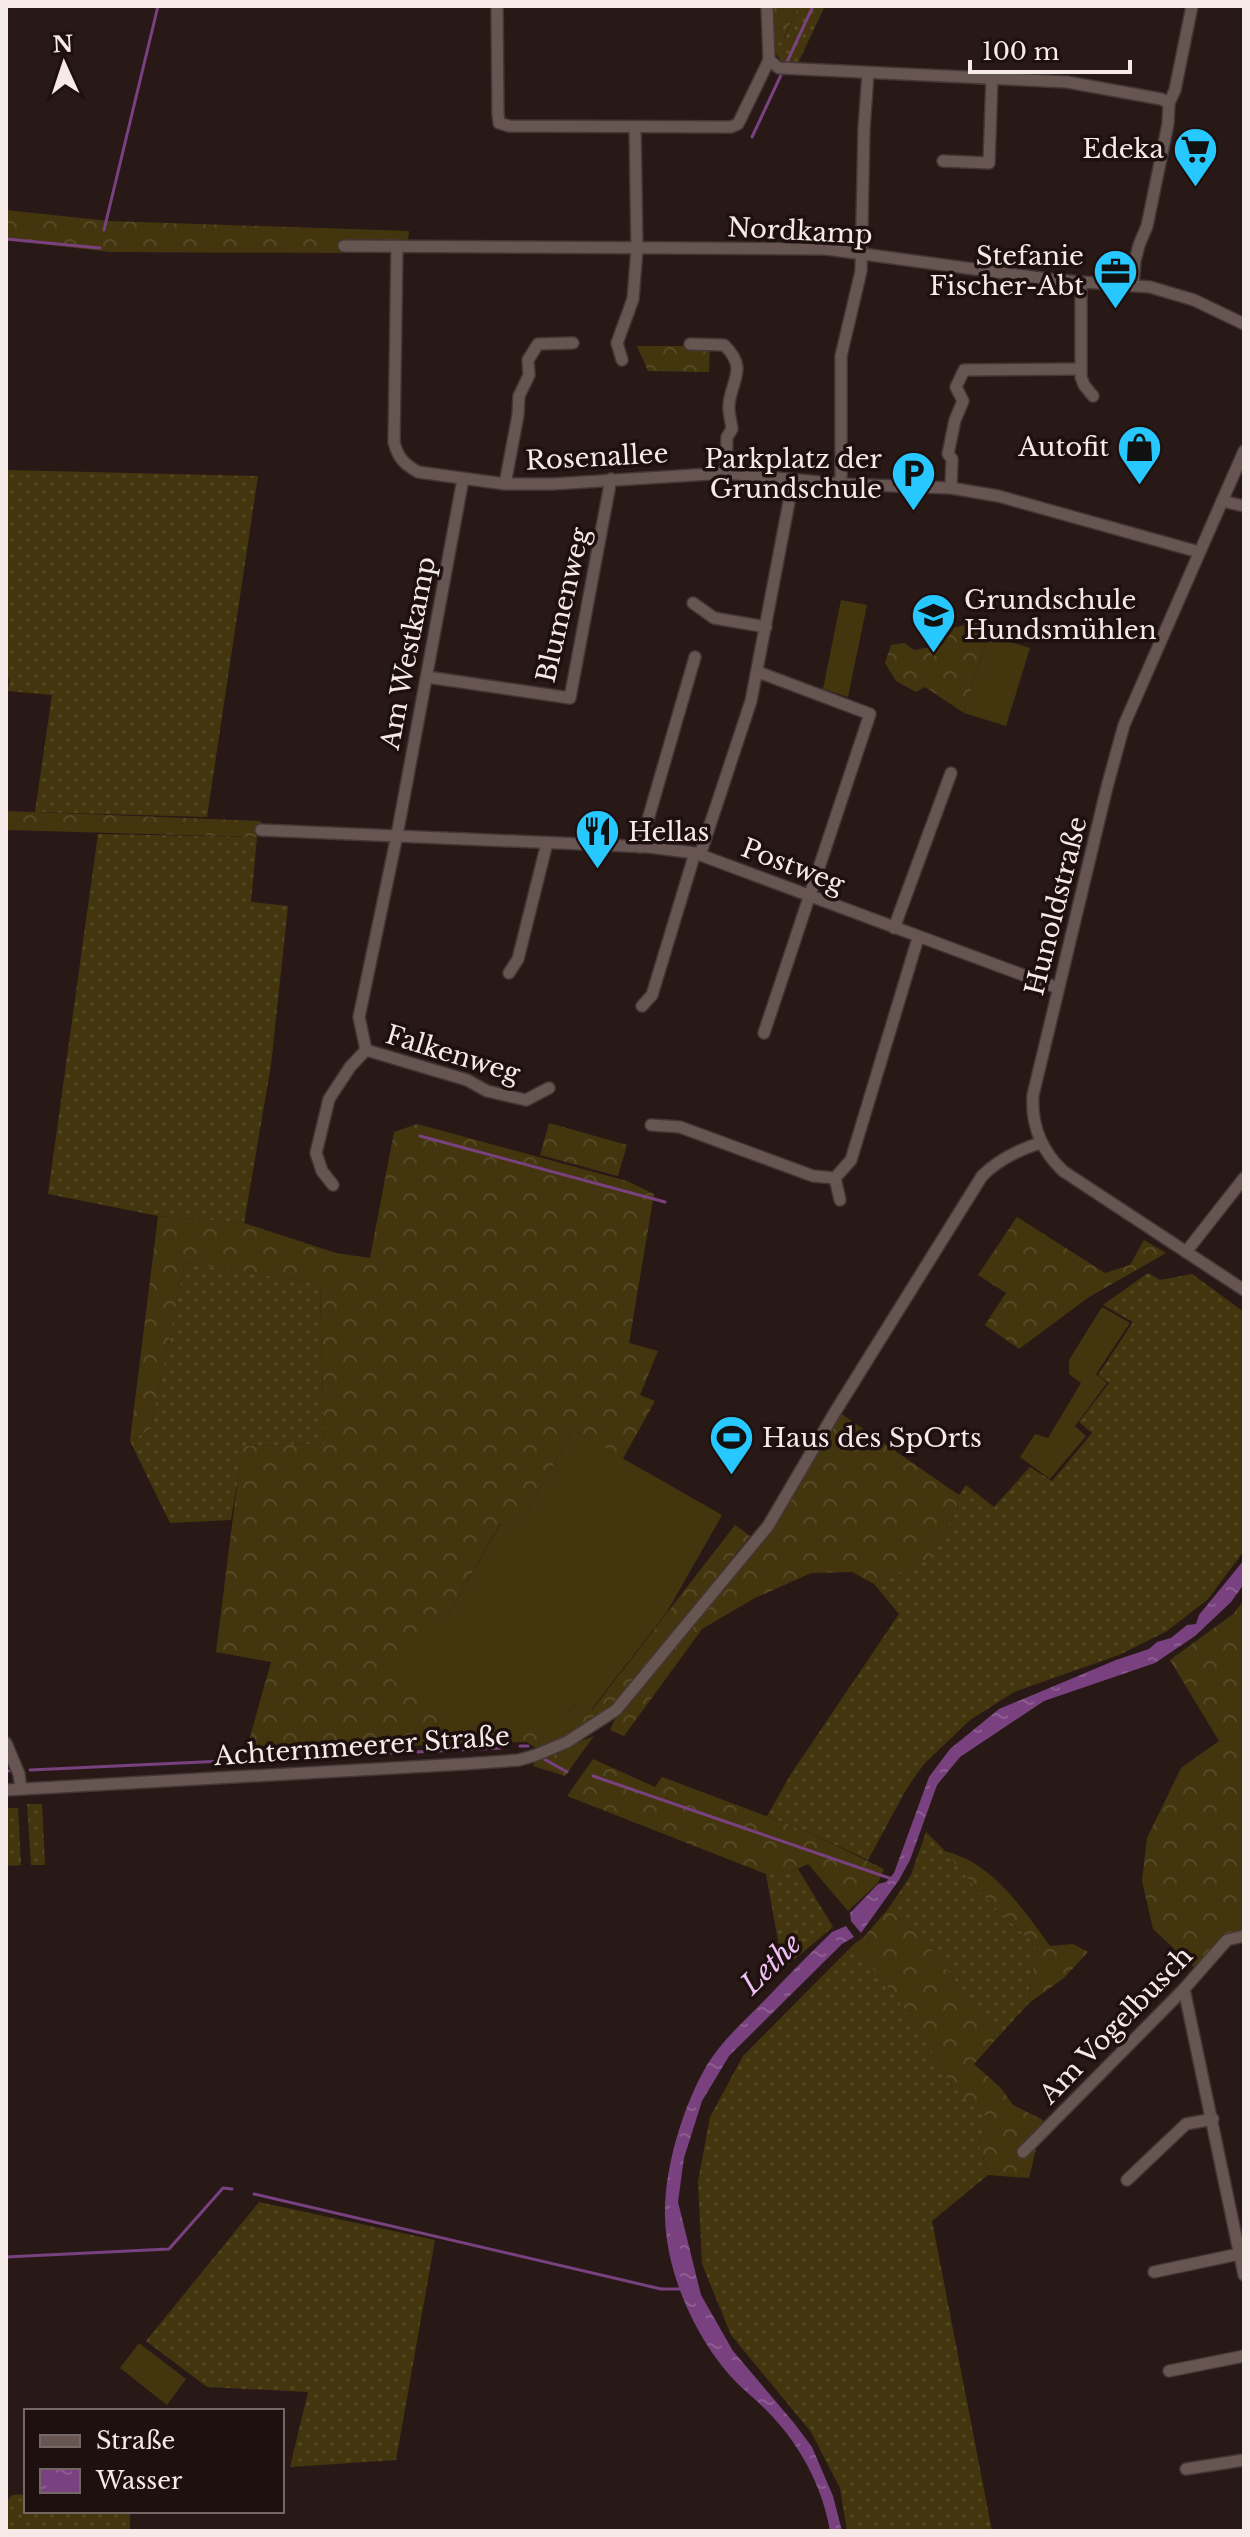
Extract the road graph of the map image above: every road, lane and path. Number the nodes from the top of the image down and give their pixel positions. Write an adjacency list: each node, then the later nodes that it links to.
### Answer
1 (497, 6): 8 (street)
2 (767, 6): 4 (street)
3 (1192, 6): 7 (street)
4 (769, 60): 5 (street); 8 (street)
5 (868, 73): 6 (street); 13 (street)
6 (992, 78): 7 (street); 9 (street)
7 (1169, 103): 15 (street)
8 (635, 127): 12 (street)
9 (943, 161)
10 (344, 246): 11 (street, Nordkamp)
11 (397, 246): 12 (street, Nordkamp); 24 (street, Rosenallee)
12 (637, 249): 13 (street, Nordkamp); 19 (street)
13 (862, 254): 14 (street, Nordkamp); 28 (street)
14 (1081, 283): 15 (street, Nordkamp); 20 (street)
15 (1133, 285): 16 (street, Nordkamp)
16 (1244, 324)
17 (573, 343): 27 (street)
18 (690, 344): 23 (street)
19 (622, 360)
20 (1080, 369): 21 (street); 29 (street)
21 (1093, 396)
22 (1244, 451): 30 (street, Hunoldstraße)
23 (726, 473): 25 (street, Rosenallee); 26 (street, Rosenallee)
24 (463, 479): 27 (street, Rosenallee); 37 (street, Am Westkamp)
25 (611, 479): 27 (street, Rosenallee); 37 (street, Blumenweg)
26 (793, 481): 28 (street, Rosenallee); 34 (street)
27 (505, 484)
28 (841, 484): 29 (street, Rosenallee)
29 (951, 488): 32 (street, Rosenallee)
30 (1222, 501): 31 (street); 32 (street, Hunoldstraße)
31 (1244, 506)
32 (1199, 552): 48 (street, Hunoldstraße)
33 (693, 603): 34 (street)
34 (766, 627): 36 (street)
35 (695, 657): 42 (street)
36 (758, 672): 43 (street); 44 (street)
37 (427, 677): 40 (street, Am Westkamp)
38 (951, 773): 45 (street)
39 (261, 830): 40 (street, Postweg)
40 (397, 835): 41 (street, Postweg); 51 (street, Falkenweg)
41 (547, 843): 42 (street, Postweg); 47 (street)
42 (640, 847): 43 (street, Postweg)
43 (698, 854): 44 (street, Postweg); 49 (street)
44 (811, 897): 45 (street, Postweg); 50 (street)
45 (894, 928): 46 (street, Postweg)
46 (918, 938): 48 (street, Postweg); 55 (street)
47 (509, 973)
48 (1058, 988): 54 (street, Hunoldstraße)
49 (642, 1006)
50 (764, 1033)
51 (366, 1050): 52 (street, Falkenweg); 57 (street)
52 (549, 1088)
53 (651, 1125): 55 (street)
54 (1040, 1143): 59 (street, Hunoldstraße); 62 (street, Achternmeerer Straße)
55 (835, 1178): 58 (street)
56 (1244, 1178): 59 (street)
57 (333, 1185)
58 (840, 1200)
59 (1186, 1252): 60 (street, Hunoldstraße)
60 (1244, 1290)
61 (6, 1743): 62 (street)
62 (21, 1789): 63 (street, Achternmeerer Straße)
63 (6, 1790)
64 (1244, 1936): 65 (street, Am Vogelbusch)
65 (1184, 1989): 66 (street); 67 (street, Am Vogelbusch)
66 (1213, 2119): 68 (street); 69 (street)
67 (1023, 2152)
68 (1127, 2180)
69 (1239, 2218): 70 (street)
70 (1239, 2254): 71 (street); 72 (street)
71 (1154, 2272)
72 (1244, 2275)
73 (1244, 2356): 74 (street)
74 (1169, 2371)
75 (1244, 2460): 76 (street)
76 (1186, 2469)

